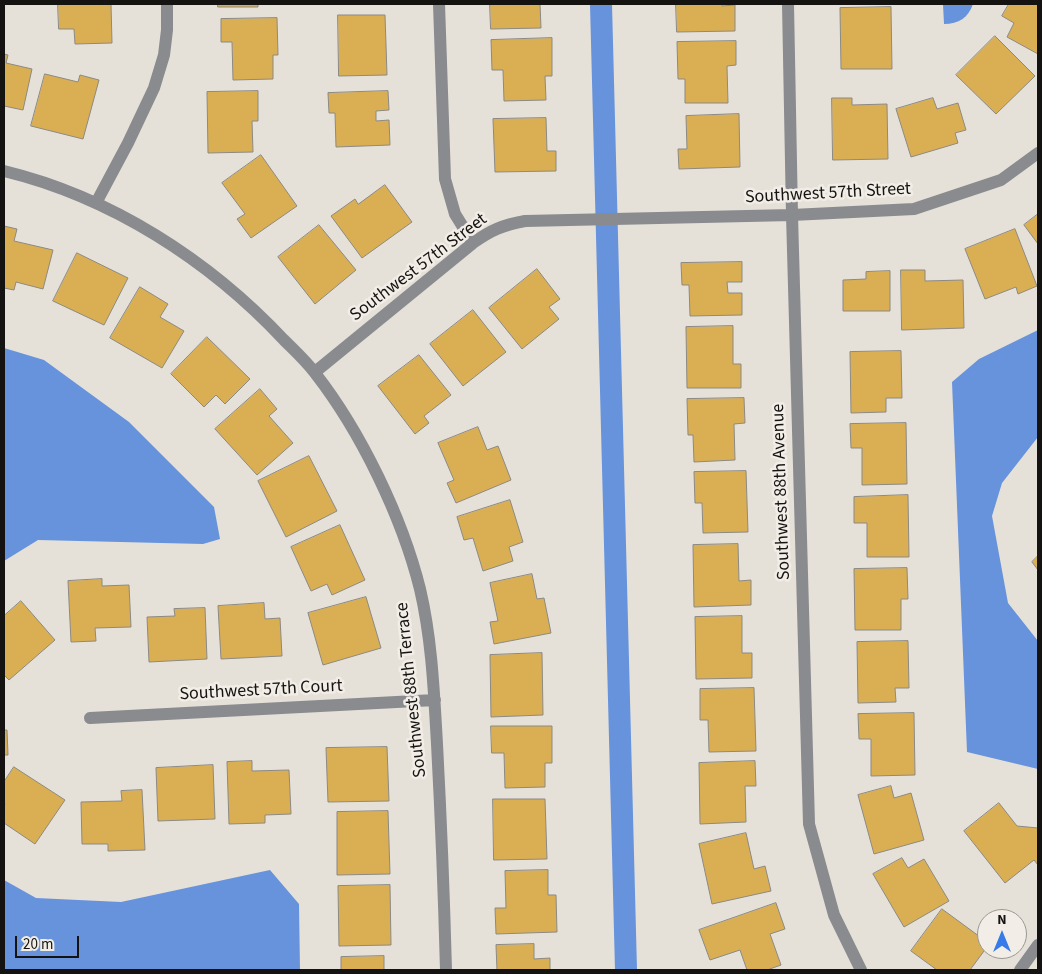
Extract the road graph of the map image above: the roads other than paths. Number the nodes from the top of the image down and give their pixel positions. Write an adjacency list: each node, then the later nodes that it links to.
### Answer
1 (167, 4): 6 (street)
2 (439, 4): 8 (street)
3 (788, 4): 7 (street, Southwest 88th Avenue)
4 (1038, 153): 7 (street, Southwest 57th Street)
5 (4, 171): 6 (street)
6 (96, 203): 9 (street)
7 (792, 215): 8 (street, Southwest 57th Street); 14 (street, Southwest 88th Avenue)
8 (473, 243): 9 (street, Southwest 57th Street)
9 (315, 372): 10 (street, Southwest 88th Terrace)
10 (435, 700): 11 (street, Southwest 57th Court); 13 (street, Southwest 88th Terrace)
11 (90, 718)
12 (1038, 945): 15 (street)
13 (446, 970)
14 (861, 970)
15 (1020, 970)

